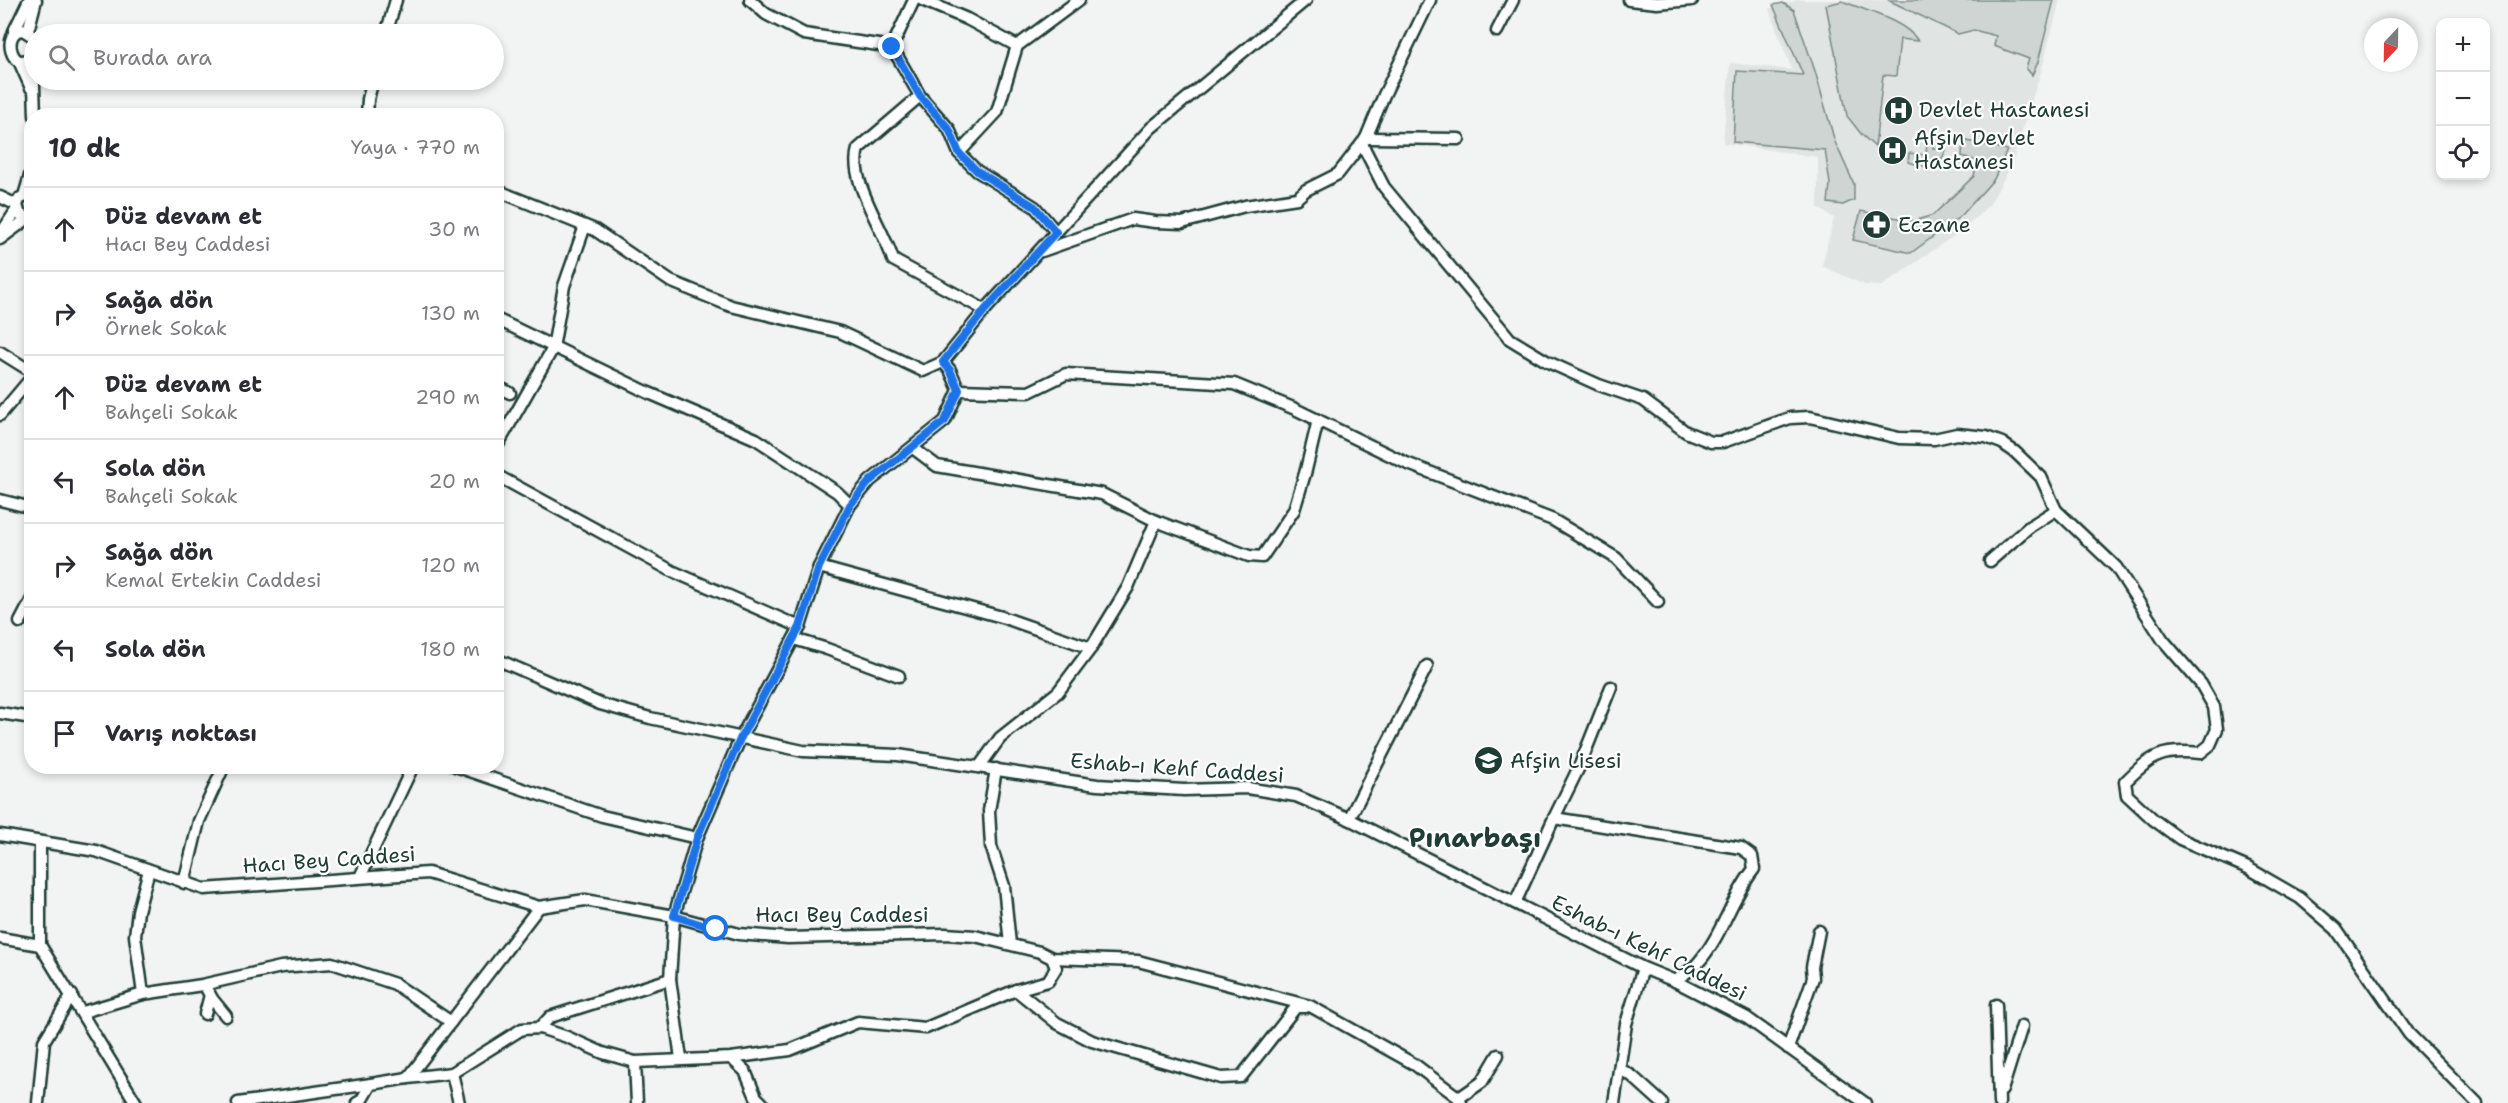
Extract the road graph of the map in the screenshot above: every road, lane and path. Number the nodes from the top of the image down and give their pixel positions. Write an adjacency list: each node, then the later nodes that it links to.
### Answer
1 (29, 0): 17 (street)
2 (36, 0): 13 (street)
3 (396, 0): 14 (street)
4 (750, 0): 19 (street)
5 (914, 0): 19 (street)
6 (922, 0): 18 (street)
7 (1079, 0): 18 (street)
8 (1306, 0): 36 (street)
9 (1430, 0): 28 (street)
10 (1513, 0): 15 (street)
11 (1629, 0): 12 (street)
12 (1692, 0)
13 (32, 24)
14 (389, 24)
15 (1497, 31)
16 (24, 35): 17 (street)
17 (7, 36): 20 (street)
18 (1017, 46): 29 (street)
19 (892, 47): 24 (street)
20 (10, 57): 21 (street)
21 (24, 79)
22 (372, 90): 26 (street)
23 (32, 91): 25 (street)
24 (920, 96): 29 (street); 39 (street)
25 (34, 108)
26 (369, 108)
27 (1458, 139): 28 (street)
28 (1364, 141): 38 (street); 57 (street)
29 (959, 153): 36 (street)
30 (504, 193): 35 (street)
31 (0, 197): 32 (street)
32 (22, 201): 33 (street); 37 (street)
33 (24, 216)
34 (24, 221): 37 (street)
35 (585, 226): 41 (street); 43 (street)
36 (1056, 232): 38 (street)
37 (0, 237)
38 (1039, 252): 39 (street)
39 (985, 310): 43 (street)
40 (504, 323): 41 (street)
41 (553, 348): 51 (street); 55 (street)
42 (0, 352): 44 (street)
43 (943, 362): 47 (street)
44 (24, 367)
45 (24, 386): 49 (street)
46 (504, 390): 48 (street)
47 (959, 390): 50 (street); 52 (street)
48 (510, 393)
49 (0, 415)
50 (1318, 420): 58 (street); 61 (street)
51 (504, 434)
52 (913, 448): 55 (street); 58 (street)
53 (504, 480): 64 (street)
54 (0, 500): 56 (street)
55 (850, 505): 60 (street)
56 (24, 506)
57 (2056, 510): 59 (street); 132 (street)
58 (1156, 521): 66 (street)
59 (1990, 561)
60 (819, 567): 64 (street); 66 (street)
61 (1658, 602)
62 (24, 614): 63 (street)
63 (20, 622)
64 (800, 627): 65 (street)
65 (794, 639): 69 (street); 73 (street)
66 (1090, 648): 74 (street)
67 (504, 662): 73 (street, Eshab-ı Kehf Caddesi)
68 (1427, 666): 80 (street)
69 (899, 676)
70 (1611, 687): 79 (street)
71 (0, 713): 72 (street)
72 (24, 717)
73 (740, 739): 74 (street, Eshab-ı Kehf Caddesi); 82 (street)
74 (979, 767): 75 (street, Eshab-ı Kehf Caddesi)
75 (996, 770): 80 (street, Eshab-ı Kehf Caddesi); 92 (street)
76 (220, 774): 86 (street)
77 (409, 774): 85 (street)
78 (479, 774): 82 (street)
79 (1554, 818): 87 (street); 97 (street)
80 (1349, 819): 87 (street, Eshab-ı Kehf Caddesi)
81 (0, 835): 83 (street, Hacı Bey Caddesi)
82 (697, 838): 89 (street)
83 (40, 842): 84 (street, Hacı Bey Caddesi); 93 (street)
84 (149, 870): 86 (street, Hacı Bey Caddesi); 100 (street)
85 (360, 878): 86 (street, Hacı Bey Caddesi); 88 (street, Hacı Bey Caddesi)
86 (184, 883)
87 (1515, 903): 95 (street, Eshab-ı Kehf Caddesi)
88 (539, 907): 89 (street, Hacı Bey Caddesi); 108 (street)
89 (674, 916): 92 (street, Hacı Bey Caddesi); 96 (street)
90 (1819, 932): 111 (street)
91 (0, 938): 93 (street)
92 (1010, 944): 94 (street, Hacı Bey Caddesi)
93 (40, 945): 101 (street)
94 (1052, 958): 99 (street); 104 (street, Hacı Bey Caddesi)
95 (1643, 968): 97 (street, Eshab-ı Kehf Caddesi); 116 (street)
96 (669, 979): 110 (street); 114 (street)
97 (1675, 981): 111 (street, Eshab-ı Kehf Caddesi)
98 (204, 985): 100 (street); 102 (street); 108 (street)
99 (1016, 990): 104 (street); 113 (street)
100 (143, 994): 105 (street)
101 (72, 995): 105 (street); 123 (street)
102 (210, 995): 106 (street); 107 (street)
103 (1996, 1005): 121 (street)
104 (1310, 1006): 120 (street, Hacı Bey Caddesi)
105 (83, 1012): 124 (street)
106 (205, 1014)
107 (226, 1016)
108 (451, 1022): 118 (street)
109 (2022, 1026): 121 (street)
110 (540, 1028): 115 (street); 117 (street)
111 (1788, 1048): 131 (street, Eshab-ı Kehf Caddesi)
112 (1498, 1054): 120 (street)
113 (731, 1058): 114 (street); 128 (street)
114 (681, 1059): 115 (street)
115 (635, 1062): 127 (street)
116 (1620, 1070): 129 (street); 130 (street)
117 (453, 1072): 118 (street); 126 (street)
118 (408, 1078): 119 (street)
119 (371, 1084): 122 (street); 125 (street)
120 (1460, 1100)
121 (2000, 1101)
122 (360, 1102)
123 (38, 1103)
124 (136, 1103)
125 (238, 1103)
126 (459, 1103)
127 (637, 1103)
128 (762, 1103)
129 (1614, 1103)
130 (1662, 1103)
131 (1865, 1103)
132 (2476, 1103)

